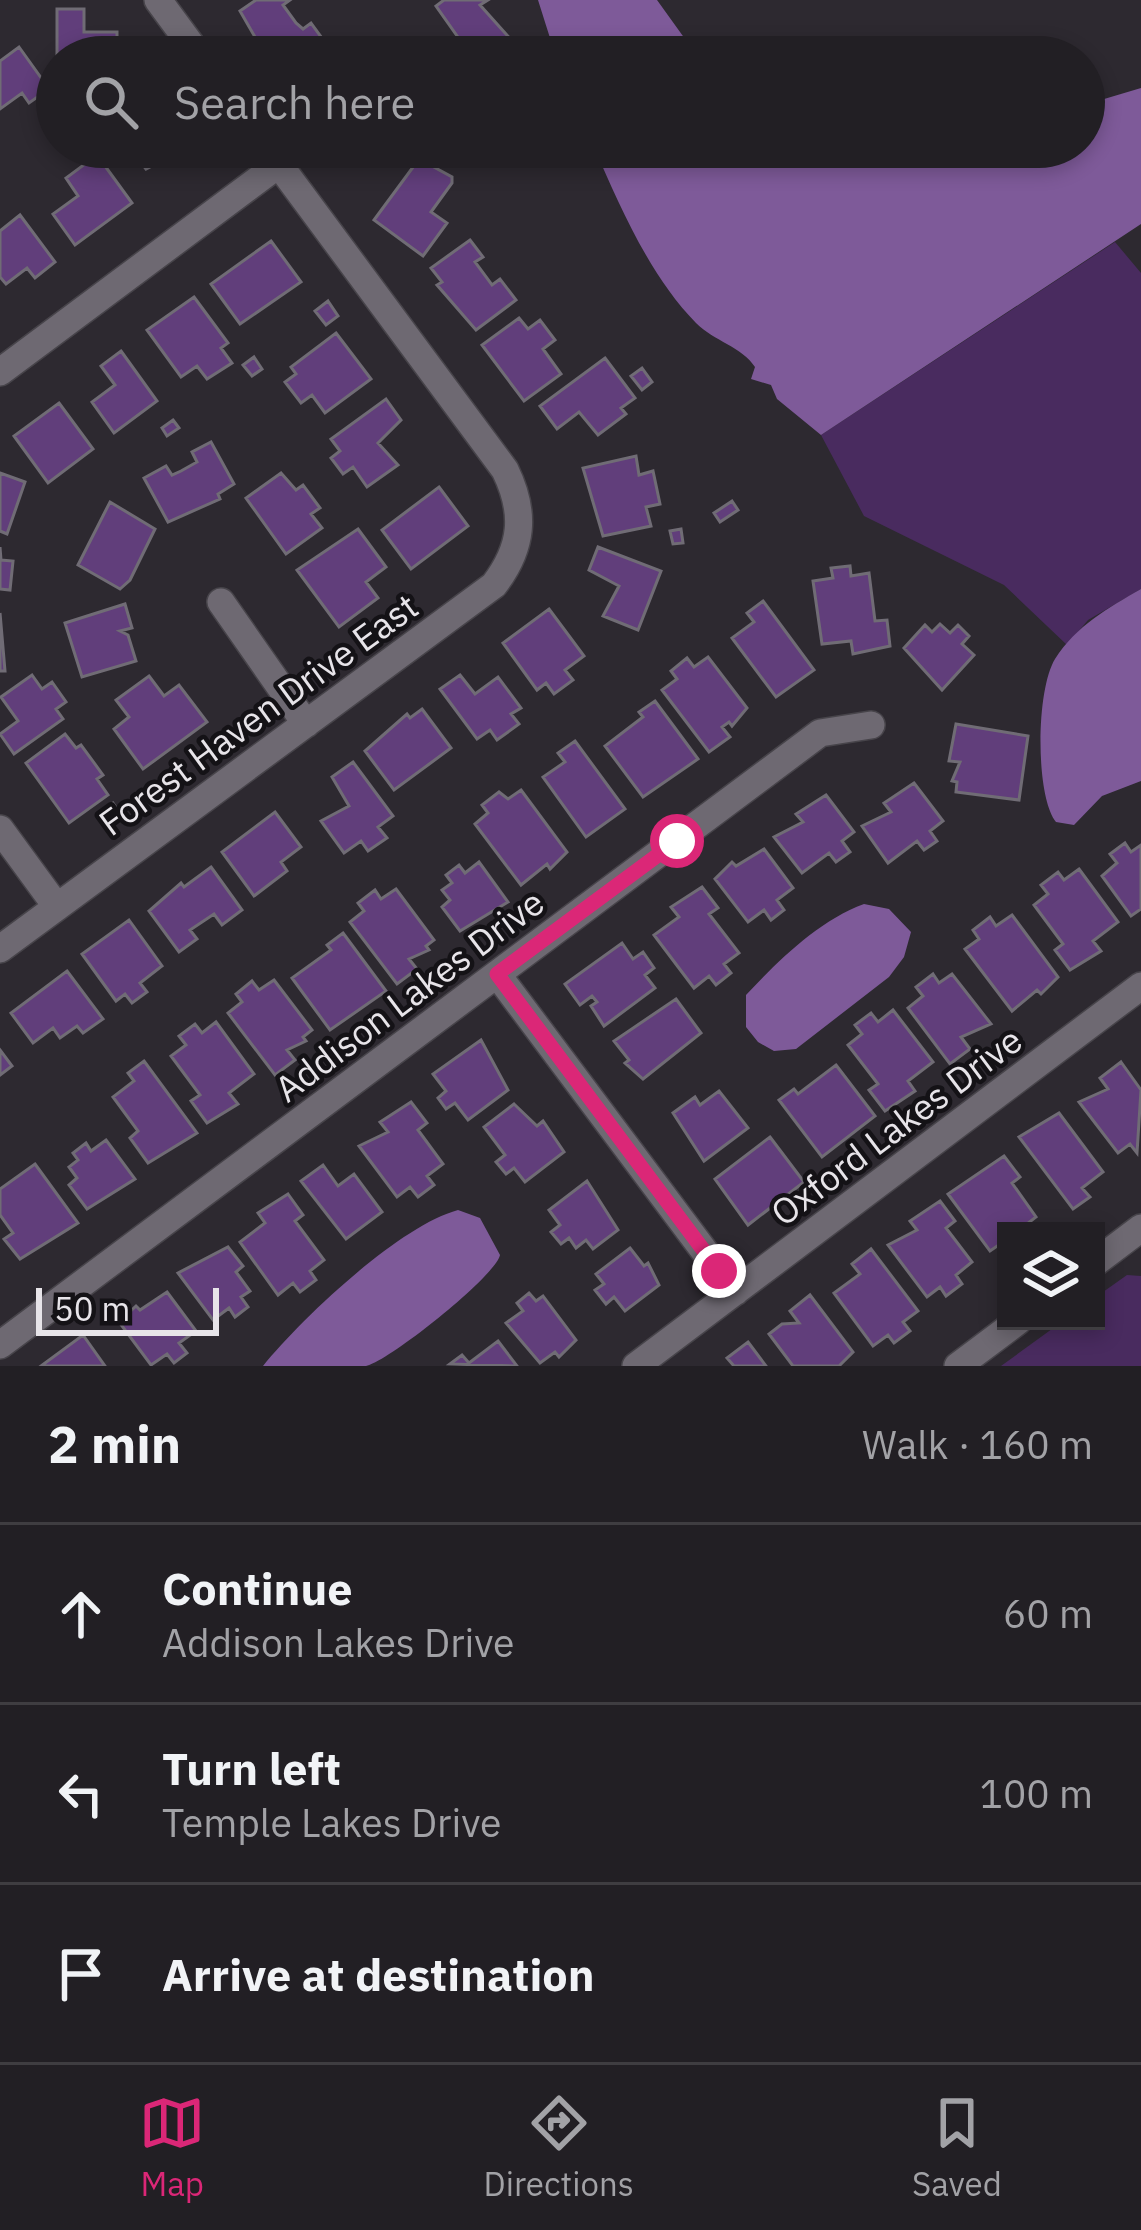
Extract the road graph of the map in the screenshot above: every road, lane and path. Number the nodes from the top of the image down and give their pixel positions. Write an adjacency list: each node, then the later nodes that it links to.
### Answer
1 (158, 0): 2 (street)
2 (185, 36)
3 (257, 168): 5 (street)
4 (283, 168): 7 (street, Forest Haven Drive East)
5 (0, 372)
6 (221, 602): 7 (street)
7 (306, 724): 10 (street, Forest Haven Drive East)
8 (871, 725): 12 (street, Addison Lakes Drive)
9 (0, 829): 10 (street)
10 (57, 907): 11 (street, Forest Haven Drive East)
11 (0, 950)
12 (497, 974): 16 (street); 18 (street, Addison Lakes Drive)
13 (1141, 986): 16 (street, Oxford Lakes Drive)
14 (1141, 1228): 15 (street)
15 (1105, 1255)
16 (735, 1292): 19 (street, Oxford Lakes Drive)
17 (1006, 1330): 20 (street)
18 (0, 1345)
19 (636, 1366)
20 (958, 1366)

